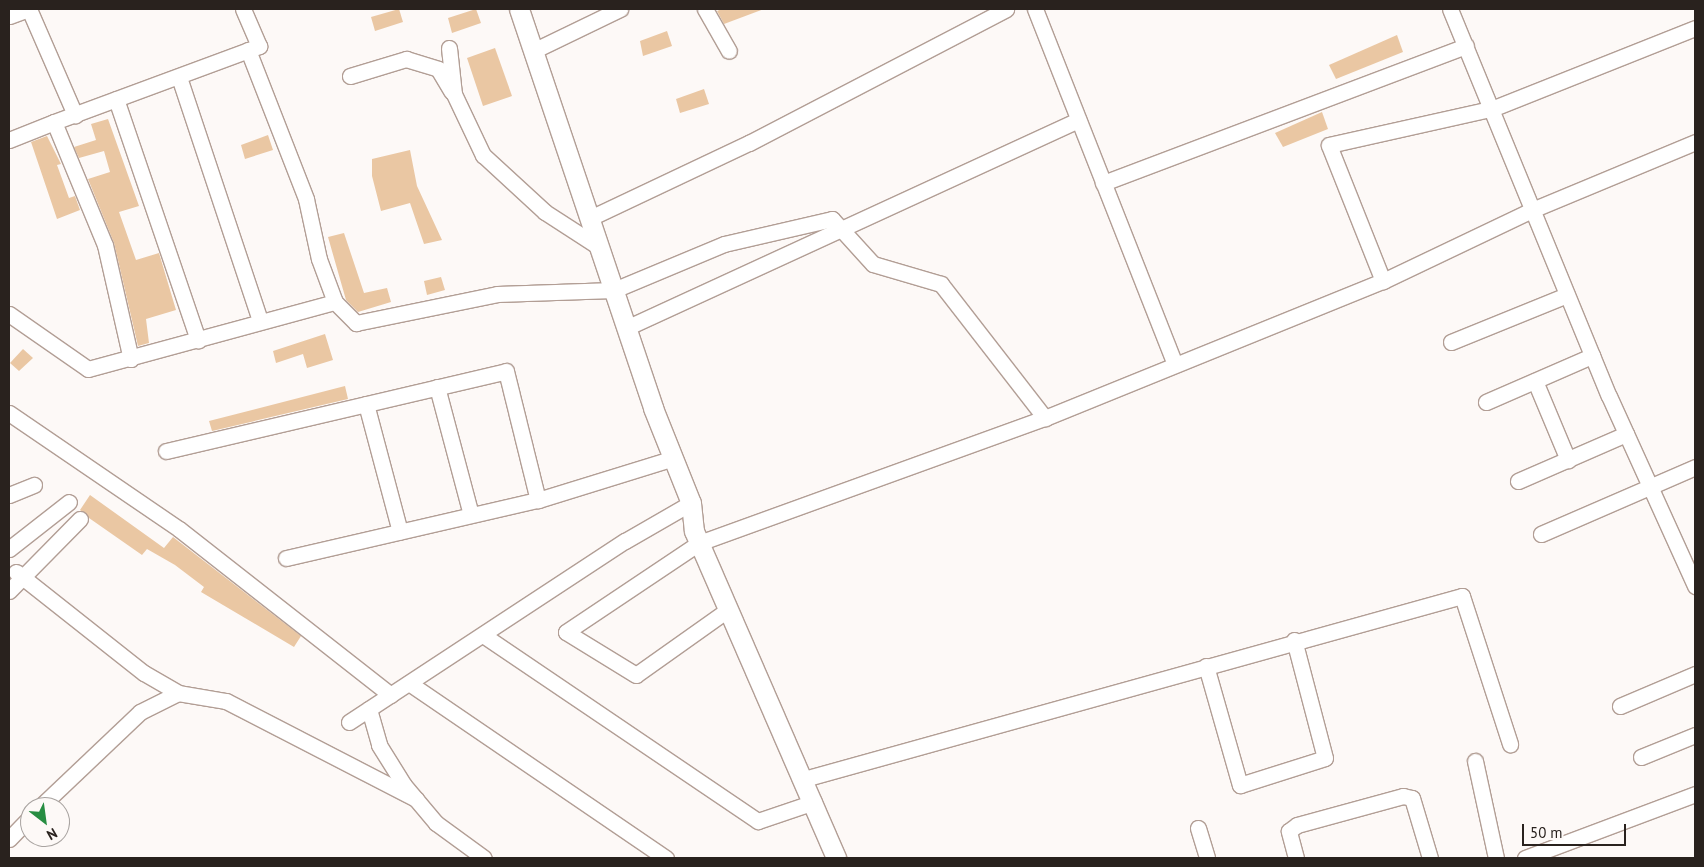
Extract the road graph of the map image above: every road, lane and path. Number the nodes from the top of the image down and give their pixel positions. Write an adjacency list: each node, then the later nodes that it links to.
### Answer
1 (23, 9): 10 (street)
2 (29, 9): 22 (street)
3 (243, 9): 14 (street)
4 (519, 9): 15 (street)
5 (620, 9): 15 (street)
6 (705, 9): 16 (street)
7 (1006, 9): 29 (street)
8 (1035, 9): 23 (street)
9 (1450, 9): 12 (street)
10 (9, 14)
11 (1695, 28): 21 (street)
12 (1466, 46): 21 (street); 27 (street)
13 (449, 48): 19 (street)
14 (248, 50): 18 (street); 35 (street)
15 (533, 51): 29 (street)
16 (730, 51)
17 (350, 76): 19 (street)
18 (179, 77): 20 (street); 37 (street)
19 (454, 94): 31 (street)
20 (116, 99): 22 (street); 39 (street)
21 (1494, 108): 28 (street); 32 (street)
22 (74, 115): 24 (street)
23 (1078, 120): 27 (street); 30 (street)
24 (54, 122): 25 (street); 42 (street)
25 (9, 140)
26 (1695, 142): 28 (street)
27 (1103, 183): 43 (street)
28 (1532, 210): 32 (street); 34 (street)
29 (590, 218): 31 (street)
30 (842, 231): 33 (street); 38 (street); 49 (street)
31 (599, 247): 33 (street)
32 (1383, 281): 43 (street)
33 (614, 290): 35 (street); 38 (street)
34 (1567, 295): 40 (street); 41 (street)
35 (335, 302): 37 (street)
36 (9, 314): 42 (street)
37 (260, 321): 39 (street)
38 (626, 328): 52 (street)
39 (198, 340): 42 (street)
40 (1451, 342)
41 (1592, 356): 44 (street); 50 (street)
42 (131, 359)
43 (1175, 364): 49 (street)
44 (1534, 380): 46 (street); 53 (street)
45 (437, 387): 47 (street); 59 (street); 62 (street)
46 (1486, 402)
47 (366, 404): 51 (street); 64 (street)
48 (9, 413): 79 (street)
49 (1044, 418): 66 (street)
50 (1626, 434): 53 (street); 57 (street)
51 (166, 451)
52 (674, 458): 59 (street); 61 (street)
53 (1568, 460): 55 (street)
54 (1695, 467): 57 (street)
55 (1518, 481)
56 (34, 485): 58 (street)
57 (1649, 487): 65 (street); 70 (street)
58 (9, 495)
59 (538, 500): 62 (street)
60 (69, 502): 67 (street)
61 (691, 503): 66 (street); 73 (street)
62 (471, 515): 64 (street)
63 (80, 519): 69 (street)
64 (400, 532): 68 (street)
65 (1541, 534)
66 (699, 543): 72 (street); 72 (street)
67 (9, 549)
68 (286, 558)
69 (19, 574): 71 (street); 78 (street)
70 (1695, 586)
71 (9, 591)
72 (726, 611): 87 (street)
73 (483, 635): 77 (street); 91 (street)
74 (1294, 640): 75 (street); 75 (street); 84 (street)
75 (1206, 666): 87 (street)
76 (1695, 674): 80 (street)
77 (409, 683): 79 (street); 96 (street)
78 (178, 692): 89 (street); 90 (street)
79 (391, 695): 81 (street)
80 (1620, 706)
81 (368, 709): 82 (street); 90 (street)
82 (349, 722)
83 (1695, 735): 85 (street)
84 (1510, 744)
85 (1641, 757)
86 (1475, 762): 101 (street)
87 (804, 779): 91 (street)
88 (1695, 794): 102 (street)
89 (51, 797)
90 (416, 799): 95 (street)
91 (814, 802): 97 (street)
92 (20, 828): 94 (street)
93 (1198, 828): 98 (street)
94 (9, 839)
95 (484, 858)
96 (666, 858)
97 (836, 858)
98 (1207, 858)
99 (1296, 858): 100 (street)
100 (1430, 858)
101 (1496, 858)
102 (1525, 858)

